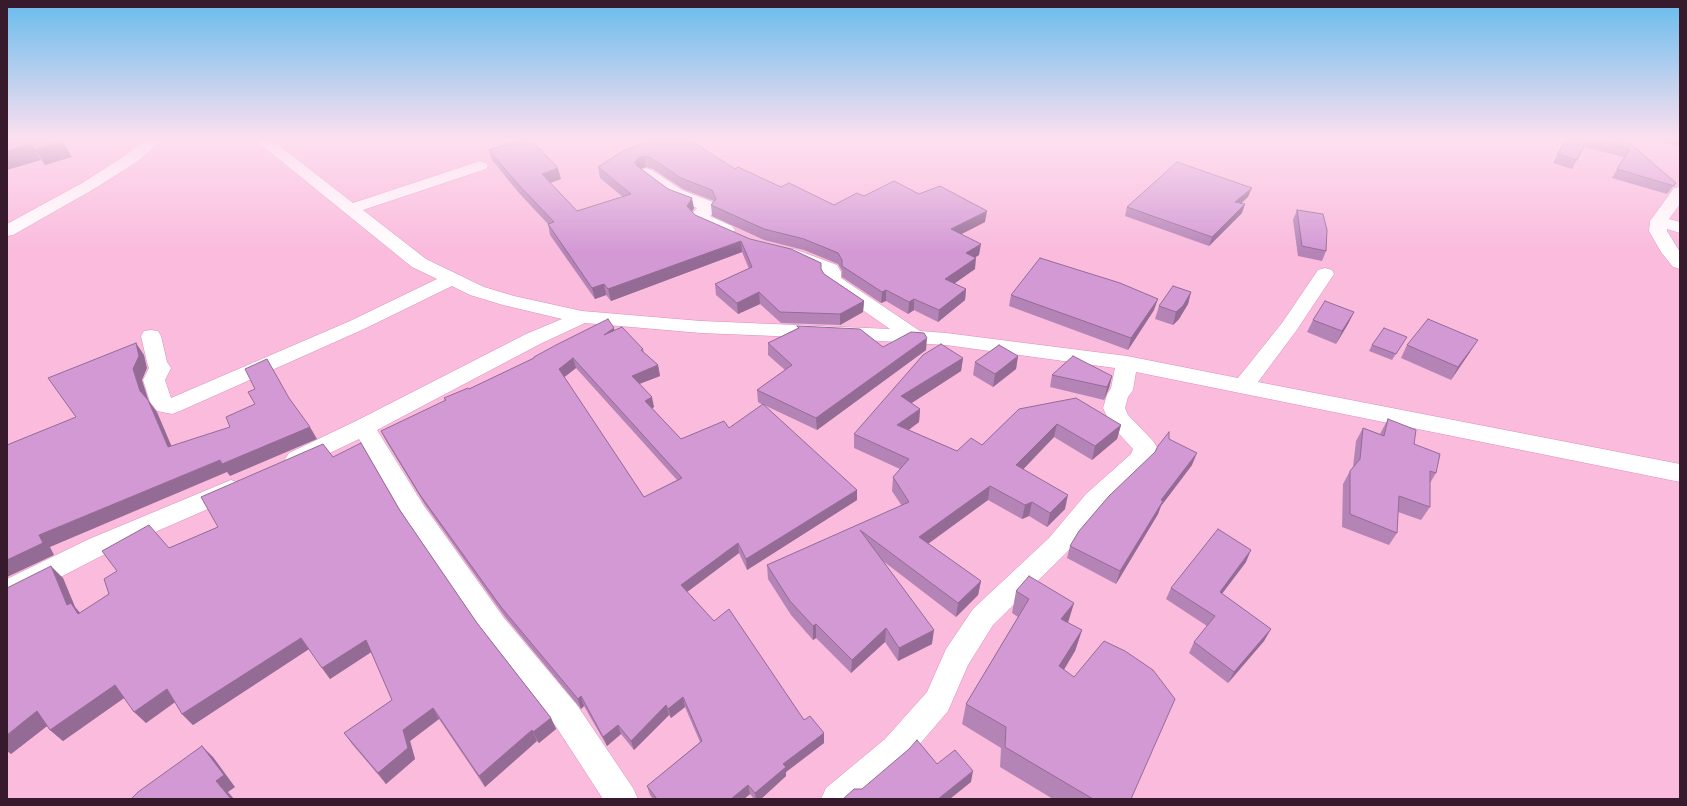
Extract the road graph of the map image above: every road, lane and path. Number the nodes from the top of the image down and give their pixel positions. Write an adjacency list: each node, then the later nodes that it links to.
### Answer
1 (102, 177): 9 (street)
2 (309, 177): 6 (street)
3 (448, 177): 6 (street)
4 (651, 177): 10 (street)
5 (1680, 192): 7 (street)
6 (350, 209): 14 (street)
7 (1659, 222): 8 (street); 12 (street)
8 (1680, 228)
9 (7, 231)
10 (742, 239)
11 (778, 250): 17 (street)
12 (1680, 263)
13 (1325, 274): 19 (street)
14 (452, 279): 15 (street); 16 (street)
15 (582, 317): 17 (street); 20 (street)
16 (151, 336)
17 (916, 338): 18 (street)
18 (1127, 363): 19 (street); 26 (street)
19 (1243, 386): 22 (street)
20 (364, 427): 21 (street); 25 (street)
21 (275, 469)
22 (1680, 472)
23 (248, 481): 24 (street)
24 (7, 592)
25 (622, 799)
26 (837, 799)

